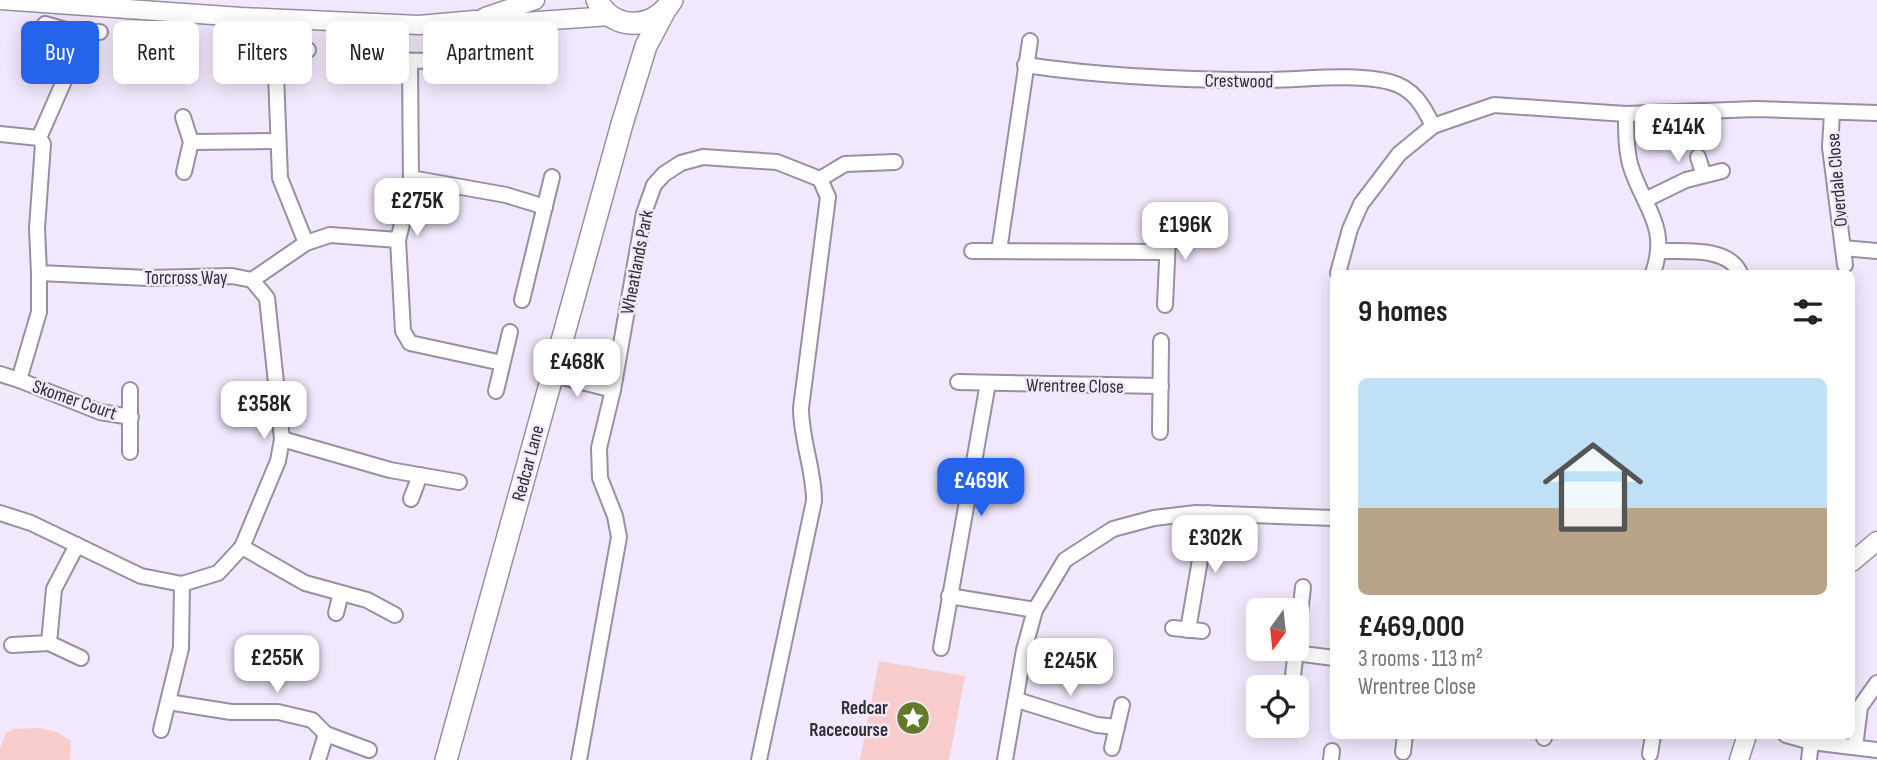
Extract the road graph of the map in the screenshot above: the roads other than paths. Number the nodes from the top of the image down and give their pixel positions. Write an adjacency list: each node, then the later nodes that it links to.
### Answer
1 (0, 0): 5 (street)
2 (535, 0): 5 (street)
3 (673, 5): 4 (main road); 12 (main road, Redcar Lane)
4 (610, 13): 5 (street); 12 (main road, Redcar Lane)
5 (475, 20)
6 (1030, 41): 9 (street)
7 (410, 61): 8 (street); 28 (street)
8 (423, 61)
9 (1025, 65): 17 (street, Crestwood); 37 (street)
10 (63, 84): 19 (street)
11 (275, 84): 20 (street)
12 (634, 86): 53 (main road, Redcar Lane)
13 (1832, 113): 14 (street); 15 (street); 35 (street, Overdale Close)
14 (1877, 113)
15 (1626, 114): 17 (street); 30 (street)
16 (183, 117): 21 (street)
17 (1433, 125): 42 (street)
18 (0, 134): 19 (street)
19 (39, 138): 45 (street)
20 (276, 141): 21 (street); 34 (street)
21 (191, 142): 25 (street)
22 (1698, 157): 26 (street)
23 (895, 162): 29 (street)
24 (1722, 171): 26 (street)
25 (184, 172)
26 (1703, 173): 30 (street)
27 (552, 177): 31 (street)
28 (411, 178): 31 (street); 33 (street)
29 (820, 178): 59 (street, Wheatlands Park); 111 (street)
30 (1647, 199): 38 (street)
31 (545, 207): 47 (street)
32 (1169, 217): 40 (street)
33 (398, 240): 34 (street); 51 (street)
34 (306, 243): 46 (street)
35 (1843, 248): 39 (street, Overdale Close); 41 (street, Overdale Close)
36 (972, 251): 37 (street)
37 (999, 251): 40 (street)
38 (1658, 251): 43 (street); 44 (street)
39 (1877, 251)
40 (1167, 253): 48 (street)
41 (1845, 265)
42 (1339, 270)
43 (1654, 270)
44 (1738, 270)
45 (39, 273): 46 (street, Torcross Way); 54 (street)
46 (252, 280): 63 (street, Torcross Way)
47 (522, 300)
48 (1166, 305)
49 (510, 332): 51 (street)
50 (1161, 341): 57 (street)
51 (502, 363): 60 (street)
52 (0, 374): 54 (street, Skomer Court)
53 (551, 374): 59 (street); 109 (main road, Redcar Lane)
54 (19, 380): 61 (street, Skomer Court)
55 (958, 382): 56 (street, Wrentree Close)
56 (988, 383): 57 (street, Wrentree Close); 78 (street)
57 (1161, 386): 62 (street)
58 (130, 390): 61 (street, Skomer Court)
59 (613, 390): 110 (street, Wheatlands Park)
60 (496, 391)
61 (131, 417): 64 (street, Skomer Court)
62 (1160, 432)
63 (282, 439): 65 (street); 73 (street, Torcross Way)
64 (131, 452)
65 (420, 475): 66 (street); 67 (street)
66 (459, 482)
67 (411, 499)
68 (0, 513): 72 (street, Torcross Way)
69 (1208, 513): 70 (street); 80 (street); 83 (street)
70 (1330, 518)
71 (1877, 541): 74 (street)
72 (77, 545): 75 (street, Torcross Way); 84 (street)
73 (242, 547): 75 (street, Torcross Way); 77 (street)
74 (1855, 559)
75 (182, 584): 92 (street)
76 (1303, 587): 79 (street)
77 (341, 593): 81 (street); 82 (street)
78 (949, 596): 80 (street); 86 (street)
79 (1302, 598)
80 (1035, 610): 91 (street)
81 (336, 613)
82 (395, 615)
83 (1188, 630)
84 (49, 643): 85 (street); 89 (street)
85 (12, 645)
86 (941, 648)
87 (1309, 651): 88 (street)
88 (1330, 657)
89 (81, 658)
90 (1877, 683): 102 (street)
91 (1017, 700): 94 (street); 112 (street)
92 (168, 702): 95 (street); 96 (street)
93 (1122, 705): 94 (street)
94 (1117, 727): 103 (street)
95 (161, 730)
96 (326, 734): 104 (street); 108 (street)
97 (1405, 739): 106 (street)
98 (1652, 739): 107 (street)
99 (1746, 739): 113 (street)
100 (1800, 739): 101 (street)
101 (1811, 742): 102 (street); 114 (street)
102 (1855, 747): 105 (street)
103 (1112, 748)
104 (369, 750)
105 (1877, 750)
106 (1403, 752)
107 (1650, 754)
108 (318, 760)
109 (446, 760)
110 (579, 760)
111 (759, 760)
112 (1005, 760)
113 (1739, 760)
114 (1809, 760)

